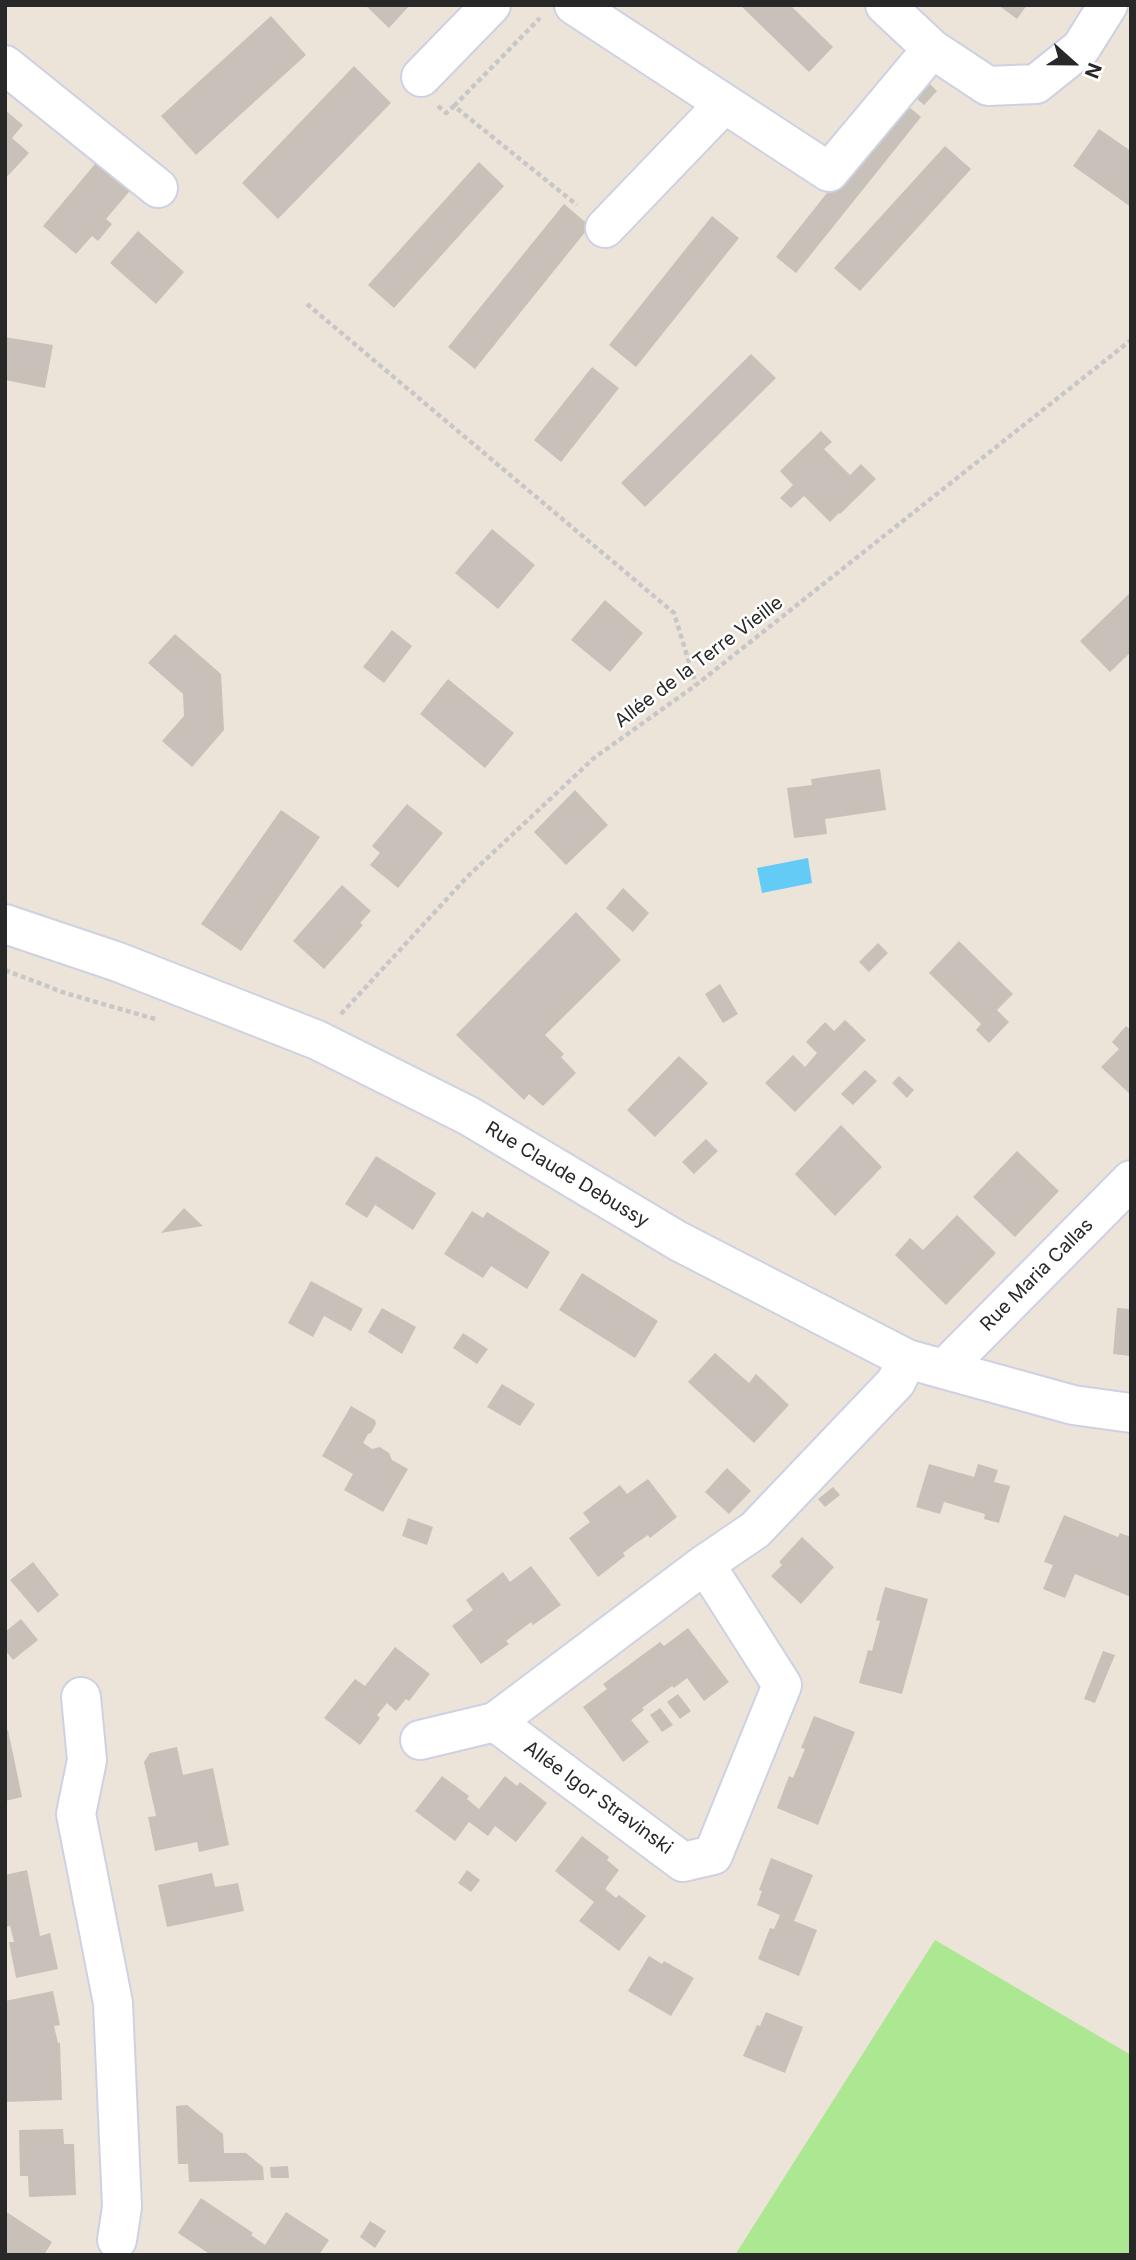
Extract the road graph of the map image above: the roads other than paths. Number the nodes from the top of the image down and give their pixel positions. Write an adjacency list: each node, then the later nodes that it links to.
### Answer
1 (491, 5): 7 (street)
2 (885, 5): 5 (street)
3 (1108, 5): 5 (street)
4 (559, 10): 8 (street)
5 (932, 49): 8 (street)
6 (5, 65): 9 (street)
7 (421, 77)
8 (724, 104): 10 (street)
9 (158, 188)
10 (605, 228)
11 (5, 924): 13 (street, Rue Claude Debussy)
12 (1131, 1180): 14 (street, Rue Maria Callas)
13 (908, 1359): 14 (street, Rue Claude Debussy); 16 (street)
14 (944, 1369): 15 (street, Rue Claude Debussy)
15 (1131, 1413)
16 (705, 1564): 18 (street); 18 (street, Allée Igor Stravinski)
17 (81, 1697): 20 (street)
18 (495, 1723): 19 (street)
19 (420, 1740)
20 (120, 2250)

